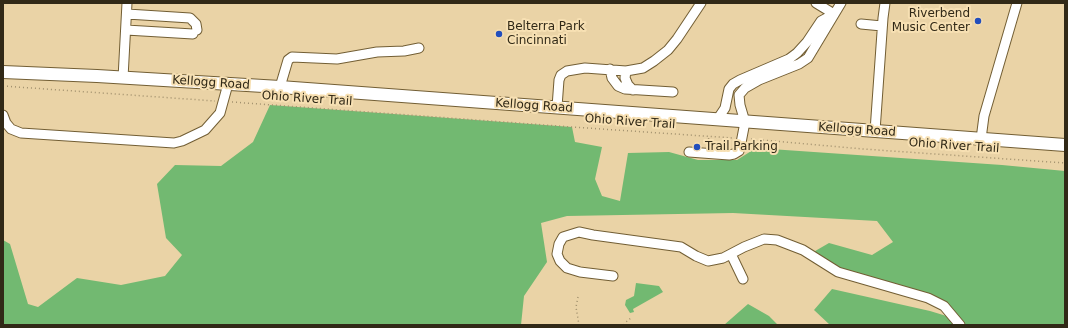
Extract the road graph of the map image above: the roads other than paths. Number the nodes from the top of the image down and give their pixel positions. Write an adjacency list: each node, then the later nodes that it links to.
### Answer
1 (128, 3): 7 (lane)
2 (701, 3): 14 (lane)
3 (816, 3): 8 (lane)
4 (841, 3): 8 (lane)
5 (885, 3): 10 (lane)
6 (1017, 3): 26 (lane)
7 (127, 14): 11 (lane); 11 (lane)
8 (834, 14): 23 (lane); 24 (lane)
9 (861, 24): 10 (lane)
10 (882, 26): 25 (lane)
11 (126, 30): 16 (lane)
12 (419, 48): 18 (lane)
13 (610, 69): 14 (lane); 19 (lane); 21 (lane)
14 (626, 71): 19 (lane)
15 (3, 72): 16 (main road, Kellogg Road)
16 (123, 78): 17 (main road, Kellogg Road)
17 (228, 84): 18 (main road, Kellogg Road); 22 (lane)
18 (280, 87): 21 (main road, Kellogg Road)
19 (633, 90): 20 (lane)
20 (673, 92)
21 (556, 107): 23 (main road, Kellogg Road)
22 (3, 115)
23 (716, 120): 24 (main road, Kellogg Road)
24 (745, 122): 25 (main road, Kellogg Road); 28 (lane)
25 (875, 131): 26 (main road, Kellogg Road)
26 (981, 139): 27 (main road, Kellogg Road)
27 (1065, 145)
28 (689, 152)
29 (731, 254): 30 (lane); 31 (lane); 32 (lane)
30 (613, 276)
31 (743, 279)
32 (960, 325)

